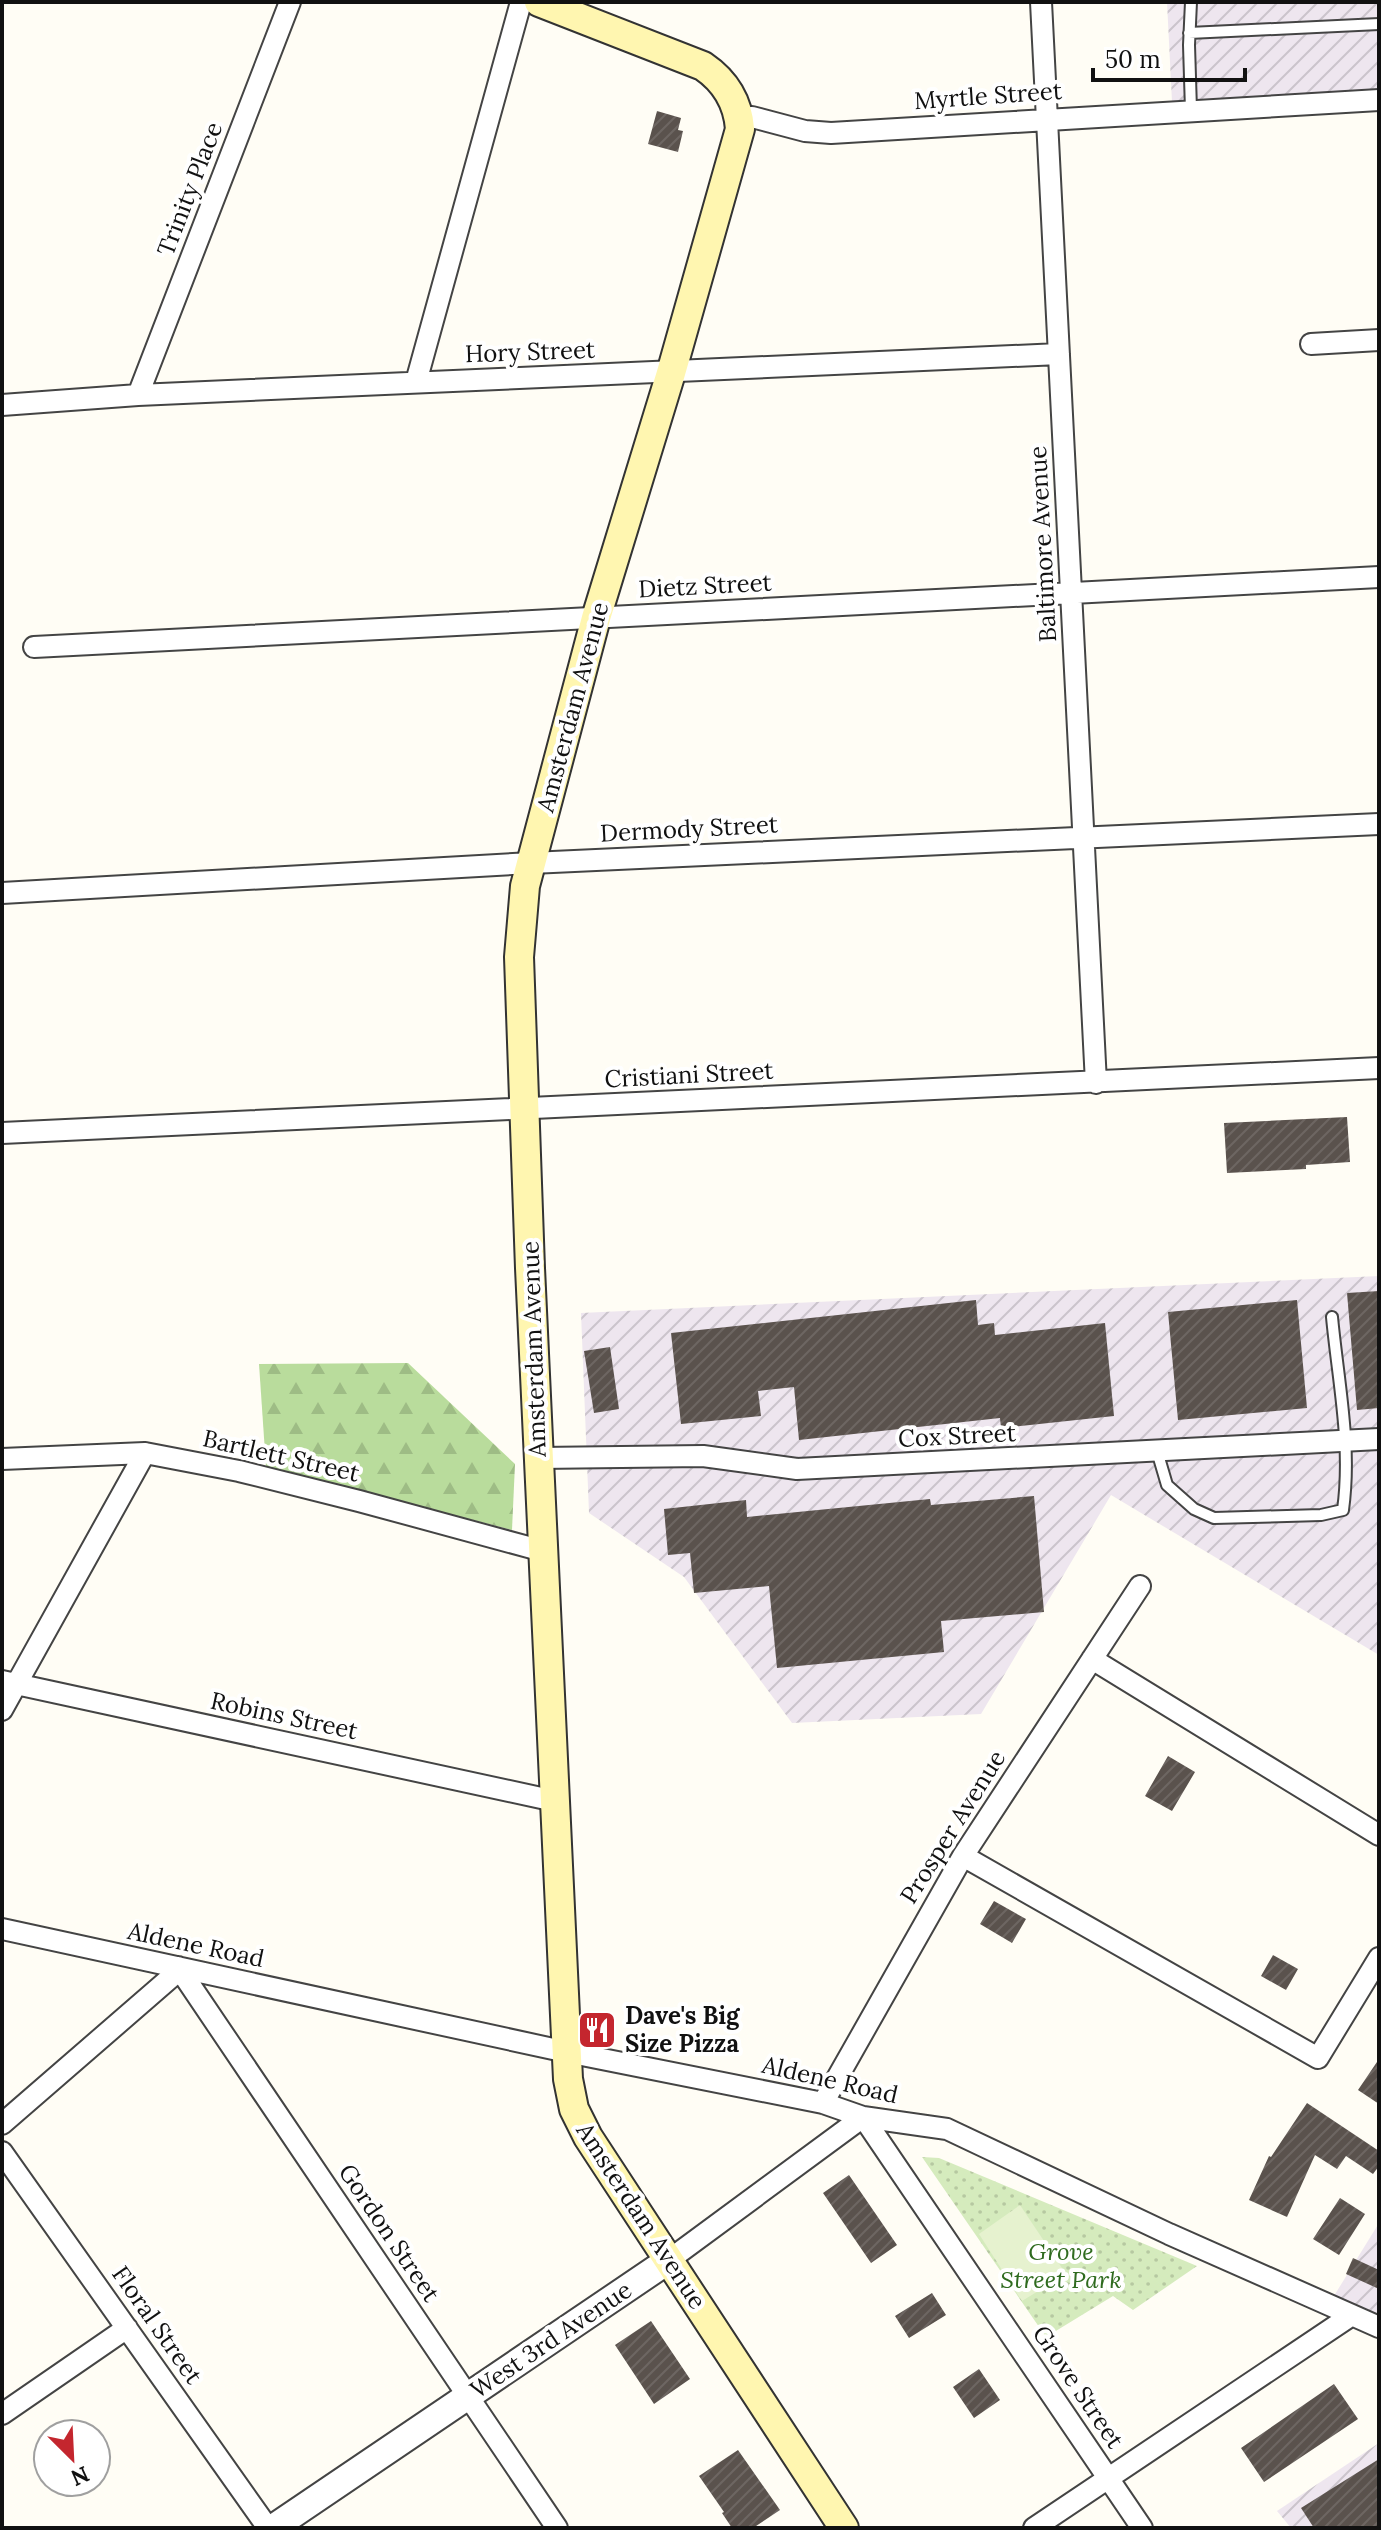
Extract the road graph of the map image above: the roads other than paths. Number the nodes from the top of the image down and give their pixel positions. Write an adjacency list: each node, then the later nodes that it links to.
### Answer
1 (290, 2): 17 (street, Trinity Place)
2 (521, 2): 16 (street)
3 (539, 2): 10 (main road)
4 (1041, 2): 11 (street, Baltimore Avenue)
5 (1191, 2): 7 (lane)
6 (1379, 24): 7 (lane)
7 (1189, 33): 9 (lane)
8 (1379, 100): 9 (street, Myrtle Street)
9 (1191, 110): 11 (street, Myrtle Street)
10 (739, 118): 11 (street, Myrtle Street); 15 (main road, Amsterdam Avenue)
11 (1047, 118): 14 (street, Baltimore Avenue)
12 (1379, 340): 13 (street)
13 (1311, 344)
14 (1059, 354): 15 (street, Hory Street); 20 (street, Baltimore Avenue)
15 (671, 373): 16 (street, Hory Street); 21 (main road, Amsterdam Avenue)
16 (416, 382): 17 (street, Hory Street)
17 (138, 395): 18 (street, Hory Street)
18 (2, 405)
19 (1379, 577): 20 (street, Dietz Street)
20 (1071, 593): 21 (street, Dietz Street); 24 (street, Baltimore Avenue)
21 (596, 618): 22 (street, Dietz Street); 25 (main road, Amsterdam Avenue)
22 (34, 647)
23 (1379, 824): 24 (street, Dermody Street)
24 (1084, 838): 25 (street, Dermody Street); 28 (street, Baltimore Avenue)
25 (531, 863): 26 (street, Dermody Street); 29 (main road, Amsterdam Avenue)
26 (2, 893)
27 (1379, 1068): 28 (street, Cristiani Street)
28 (1096, 1083): 29 (street, Cristiani Street)
29 (525, 1108): 30 (street, Cristiani Street); 36 (main road, Amsterdam Avenue)
30 (2, 1133)
31 (1332, 1317): 33 (lane)
32 (1379, 1439): 33 (street, Cox Street)
33 (1346, 1441): 34 (street, Cox Street); 34 (lane)
34 (1157, 1451): 36 (street, Cox Street)
35 (145, 1453): 37 (street, Bartlett Street); 38 (street, Bartlett Street); 41 (street)
36 (539, 1458): 38 (main road, Amsterdam Avenue)
37 (2, 1459)
38 (543, 1551): 43 (main road, Amsterdam Avenue)
39 (1140, 1586): 40 (street, Prosper Avenue)
40 (1092, 1659): 44 (street); 45 (street, Prosper Avenue)
41 (9, 1682): 42 (street); 43 (street, Robins Street)
42 (2, 1710)
43 (555, 1801): 49 (main road, Amsterdam Avenue)
44 (1379, 1835)
45 (963, 1856): 47 (street); 50 (street, Prosper Avenue)
46 (2, 1929): 48 (street, Aldene Road)
47 (1379, 1958)
48 (178, 1967): 49 (street, Aldene Road); 52 (street); 58 (street, Gordon Street)
49 (567, 2052): 50 (street, Aldene Road); 54 (main road, Amsterdam Avenue)
50 (823, 2103): 51 (street, Aldene Road)
51 (863, 2117): 54 (street, West 3rd Avenue); 55 (street, Aldene Road); 60 (street, Grove Street)
52 (2, 2124)
53 (2, 2152): 57 (street, Floral Street)
54 (669, 2260): 58 (street, West 3rd Avenue); 63 (main road, Amsterdam Avenue)
55 (1352, 2315): 56 (street, Aldene Road); 60 (street)
56 (1379, 2327)
57 (127, 2328): 59 (street); 61 (street, Floral Street)
58 (468, 2396): 61 (street, West 3rd Avenue); 62 (street, Gordon Street)
59 (2, 2414)
60 (1108, 2478): 64 (street); 65 (street, Grove Street)
61 (271, 2528)
62 (557, 2528)
63 (844, 2528)
64 (1034, 2528)
65 (1142, 2528)

